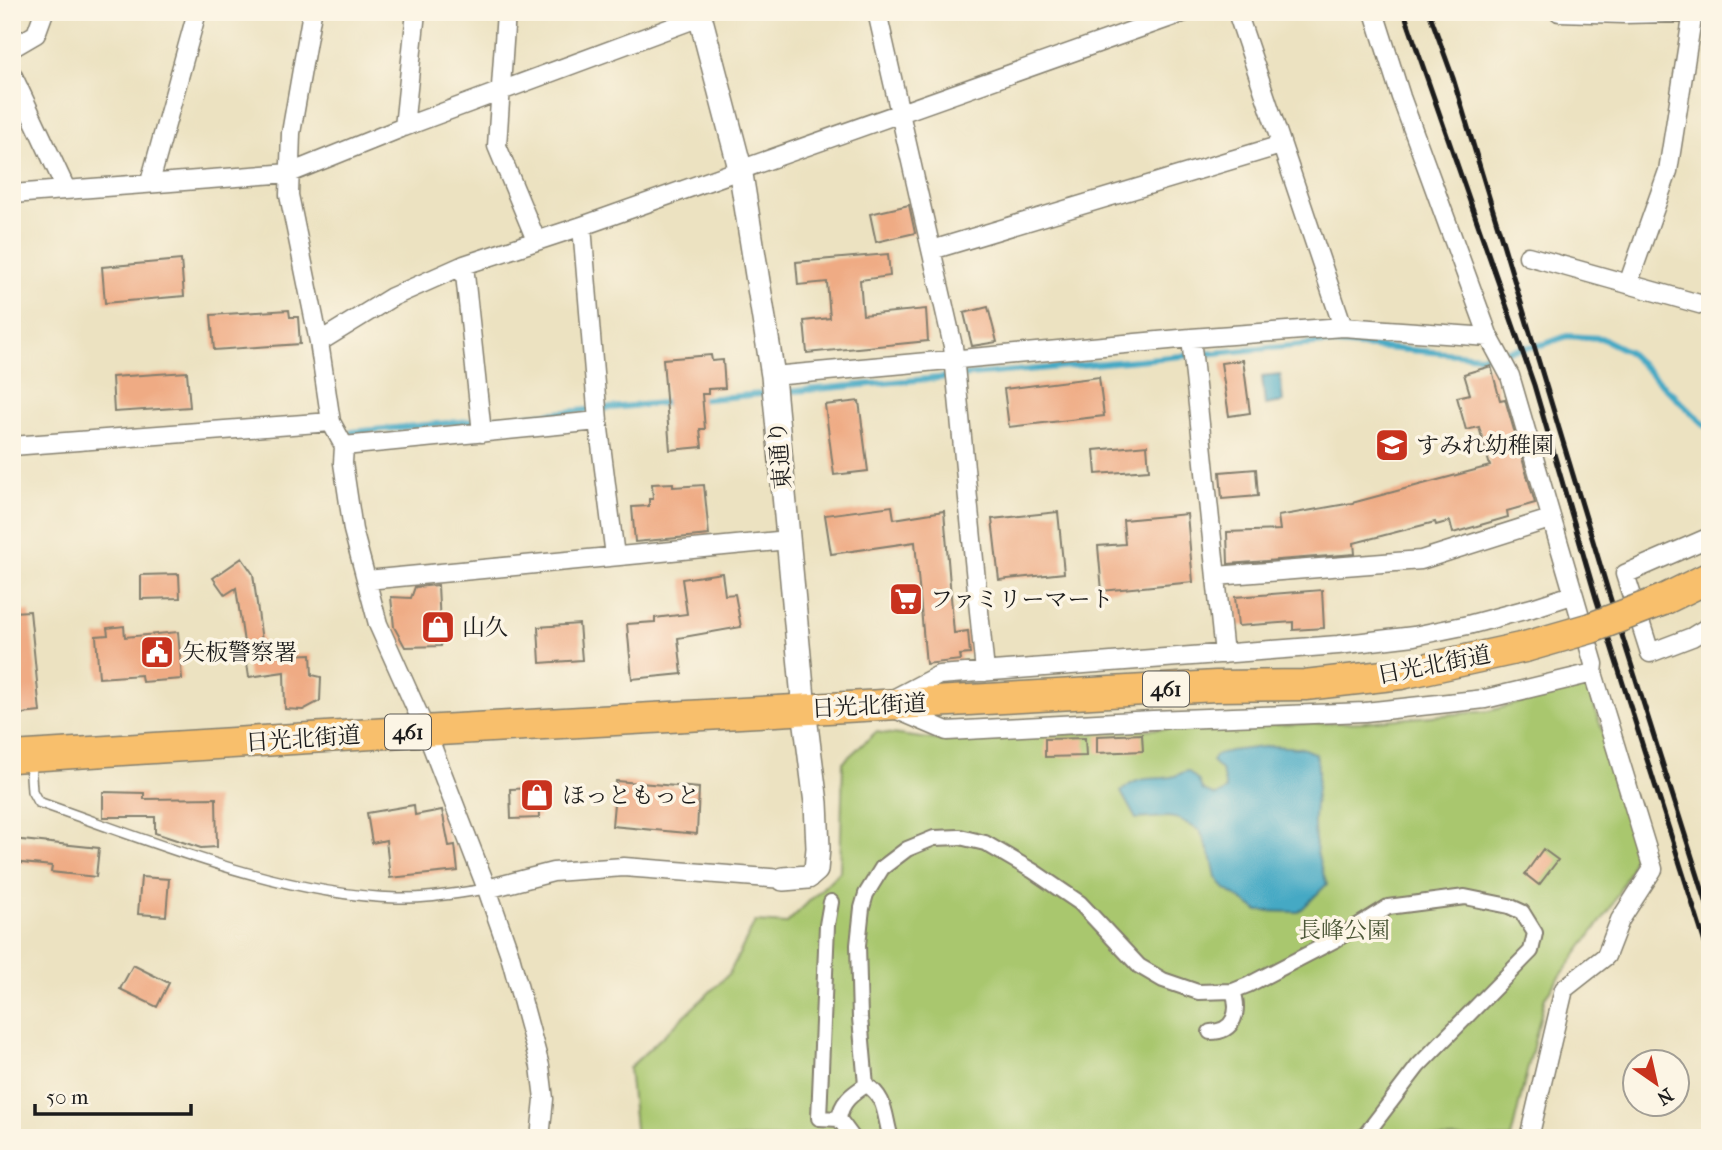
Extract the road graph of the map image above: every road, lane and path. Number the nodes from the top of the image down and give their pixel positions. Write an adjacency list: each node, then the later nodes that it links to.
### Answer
1 (44, 12): 15 (street)
2 (197, 12): 23 (street)
3 (312, 12): 22 (street)
4 (416, 12): 19 (street)
5 (506, 12): 17 (street)
6 (877, 12): 18 (street)
7 (1185, 12): 18 (street)
8 (1237, 12): 20 (street)
9 (1374, 12): 35 (street)
10 (1559, 12): 13 (street)
11 (1693, 12): 12 (street); 13 (street); 31 (street)
12 (1710, 12)
13 (1624, 13)
14 (700, 15): 17 (street); 21 (street, 東通り)
15 (12, 48)
16 (12, 74): 24 (street)
17 (500, 92): 19 (street); 27 (street)
18 (900, 114): 21 (street); 28 (street)
19 (404, 127): 22 (street)
20 (1281, 145): 28 (street); 33 (street)
21 (740, 169): 26 (street); 38 (street, 東通り)
22 (289, 173): 23 (street); 36 (street)
23 (150, 182): 24 (street)
24 (66, 189): 25 (street)
25 (12, 194)
26 (582, 226): 27 (street); 39 (street)
27 (536, 240): 30 (street)
28 (932, 250): 37 (street)
29 (1528, 257): 31 (street)
30 (464, 265): 36 (street); 41 (street)
31 (1628, 284): 32 (street)
32 (1710, 307)
33 (1343, 327): 34 (street); 35 (street)
34 (1191, 338): 37 (street); 48 (street)
35 (1489, 338): 44 (street)
36 (319, 342): 40 (street)
37 (954, 360): 38 (street); 54 (street)
38 (773, 376): 46 (street, 東通り)
39 (598, 421): 41 (street); 47 (street)
40 (331, 422): 42 (street); 43 (street)
41 (482, 433): 43 (street)
42 (12, 446)
43 (344, 446): 50 (street)
44 (1550, 519): 48 (street); 51 (street)
45 (1710, 537): 52 (street)
46 (788, 540): 47 (street); 57 (street, 東通り)
47 (615, 555): 50 (street)
48 (1216, 576): 53 (street)
49 (1710, 577): 56 (highway, 日光北街道 / 461, bridge)
50 (367, 580): 58 (street)
51 (1572, 594): 53 (street); 55 (street)
52 (1710, 626)
53 (1224, 654): 54 (street)
54 (985, 672): 56 (street)
55 (1593, 673): 56 (street); 71 (street)
56 (884, 705): 57 (highway, 日光北街道 / 461)
57 (804, 709): 58 (highway, 日光北街道 / 461); 60 (street, 東通り)
58 (426, 731): 59 (highway, 日光北街道 / 461); 61 (street)
59 (21, 757): 61 (lane)
60 (783, 879): 61 (street)
61 (487, 889): 67 (street)
62 (831, 902): 66 (street)
63 (1233, 991): 64 (street); 65 (street); 70 (street)
64 (1210, 1032)
65 (866, 1085): 66 (street); 69 (street)
66 (839, 1119): 68 (street)
67 (540, 1138)
68 (853, 1138)
69 (891, 1138)
70 (1363, 1138)
71 (1529, 1138)

